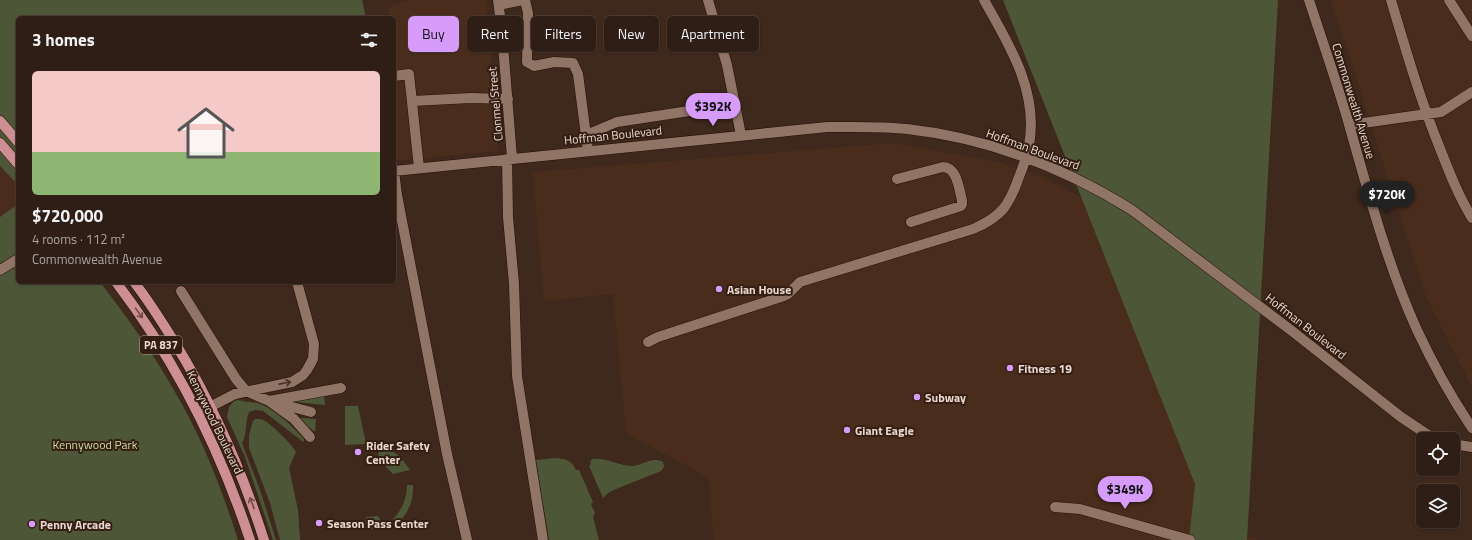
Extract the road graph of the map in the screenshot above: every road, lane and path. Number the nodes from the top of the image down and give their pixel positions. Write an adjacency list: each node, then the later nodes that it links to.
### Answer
1 (524, 0): 7 (street); 17 (street)
2 (708, 0): 13 (street)
3 (984, 0): 23 (street)
4 (1309, 0): 16 (street, Commonwealth Avenue)
5 (1391, 0): 14 (street)
6 (1449, 0): 8 (street)
7 (498, 3): 11 (street, Clonmel Street)
8 (1472, 36)
9 (396, 76): 12 (street)
10 (1472, 92): 14 (street)
11 (508, 98): 12 (street); 22 (street, Clonmel Street)
12 (412, 101): 25 (street)
13 (735, 104): 17 (street); 18 (street)
14 (1426, 115): 16 (street); 29 (street)
15 (0, 121): 19 (main road)
16 (1349, 125): 44 (street, Commonwealth Avenue)
17 (586, 135): 21 (street)
18 (741, 135): 21 (street, Hoffman Boulevard); 23 (street, Hoffman Boulevard)
19 (16, 140)
20 (0, 143): 24 (main road)
21 (588, 151): 22 (street, Hoffman Boulevard)
22 (510, 158): 25 (street, Hoffman Boulevard); 53 (street, Clonmel Street)
23 (1027, 158): 37 (street); 45 (street, Hoffman Boulevard)
24 (16, 162)
25 (419, 168): 26 (street, Hoffman Boulevard)
26 (396, 171)
27 (898, 179): 30 (street)
28 (396, 184): 52 (street)
29 (1472, 217)
30 (911, 222)
31 (16, 260): 32 (street)
32 (0, 270)
33 (117, 284): 43 (main road, Kennywood Boulevard / PA 837, one-way to 43)
34 (135, 284): 41 (main road, Kennywood Boulevard / PA 837)
35 (297, 284): 39 (street, one-way to 35)
36 (181, 291): 39 (street)
37 (648, 342)
38 (341, 388): 40 (street)
39 (246, 391): 40 (street); 41 (street)
40 (269, 401): 42 (street); 46 (street)
41 (210, 406): 43 (street); 51 (main road, Kennywood Boulevard / PA 837, one-way to 41)
42 (311, 412)
43 (198, 413): 50 (main road, Kennywood Boulevard / PA 837)
44 (1472, 428)
45 (1424, 432)
46 (310, 437)
47 (1460, 445): 48 (street)
48 (1472, 447)
49 (1055, 507): 54 (street)
50 (250, 540)
51 (264, 540)
52 (467, 540)
53 (543, 540)
54 (1190, 540)

